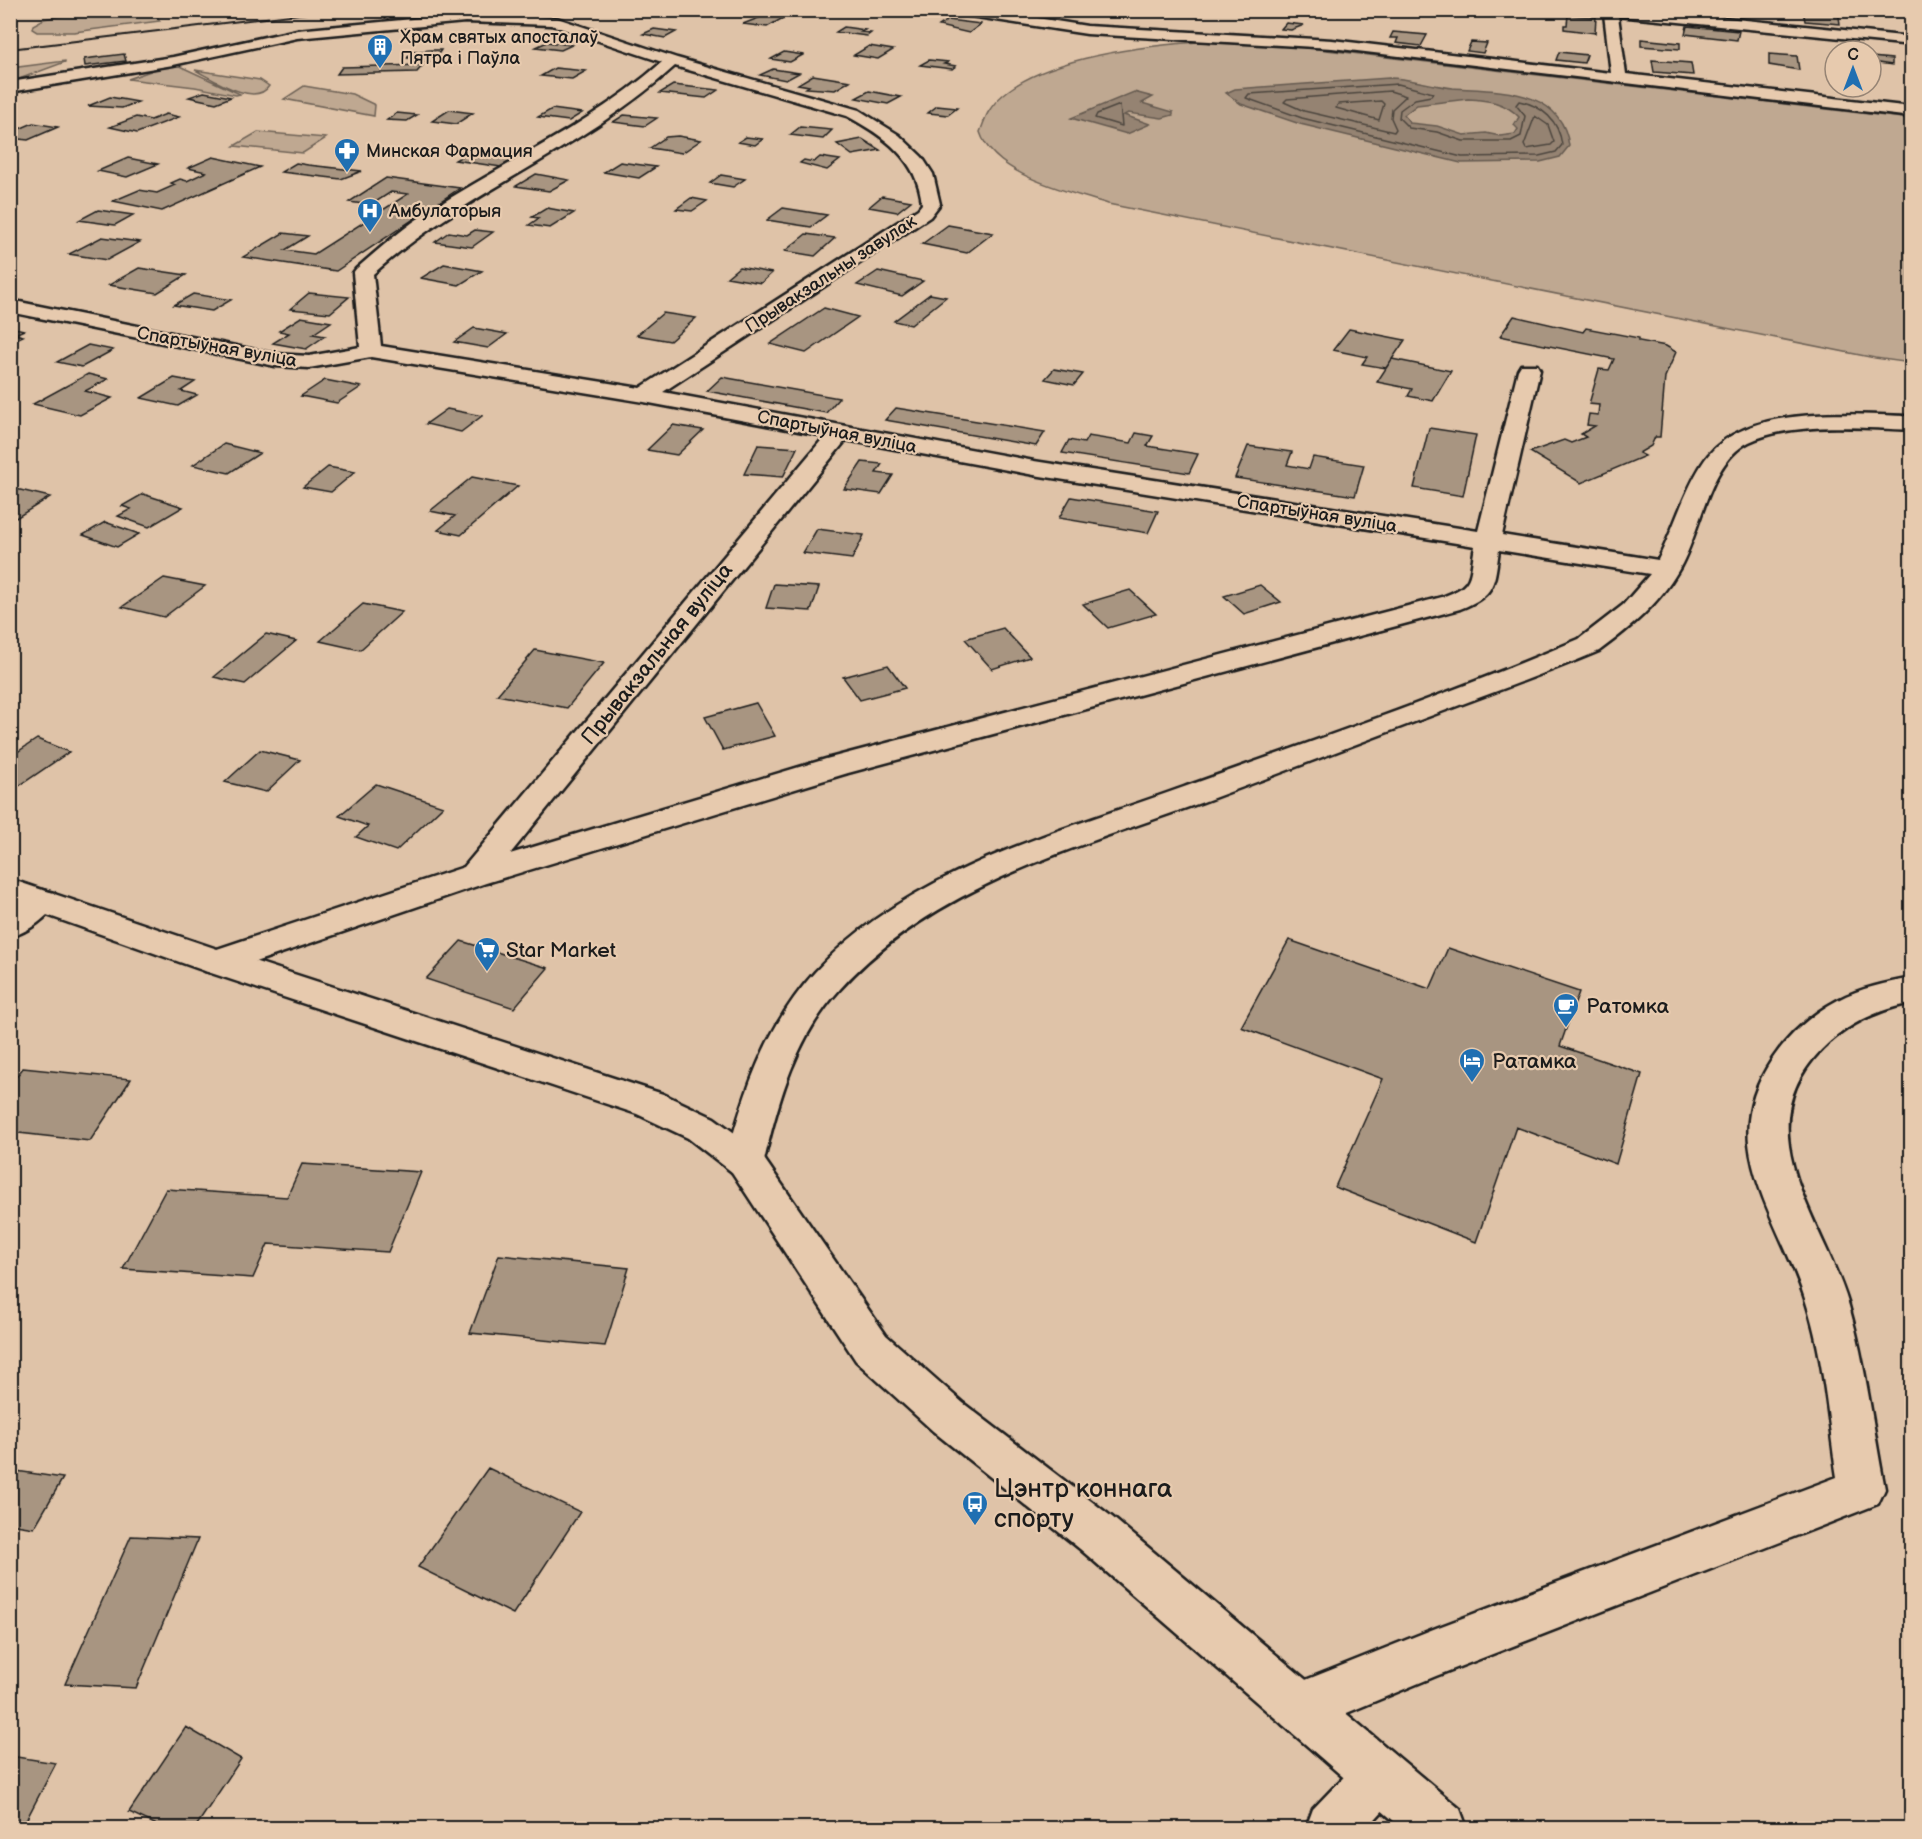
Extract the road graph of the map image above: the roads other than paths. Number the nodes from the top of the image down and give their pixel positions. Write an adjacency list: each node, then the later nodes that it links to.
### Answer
1 (529, 10): 4 (street)
2 (957, 10): 7 (street)
3 (1606, 12): 5 (street); 7 (street)
4 (465, 18): 6 (street); 8 (street)
5 (1911, 41)
6 (672, 61): 11 (street); 13 (street, Прывакзальны завулак)
7 (1618, 78): 9 (street)
8 (10, 87)
9 (1911, 111)
10 (10, 306): 11 (street, Спартыўная вуліца)
11 (371, 351): 13 (street, Спартыўная вуліца)
12 (1529, 370): 16 (street)
13 (644, 395): 15 (street, Спартыўная вуліца)
14 (1911, 423): 17 (street)
15 (839, 433): 16 (street, Спартыўная вуліца); 18 (street, Прывакзальная вуліца)
16 (1488, 542): 17 (street, Спартыўная вуліца); 18 (street)
17 (1667, 569): 24 (street)
18 (475, 875): 22 (street)
19 (10, 891): 20 (street)
20 (42, 901): 21 (street); 22 (street)
21 (10, 926)
22 (217, 962): 24 (street)
23 (1911, 990): 25 (street)
24 (745, 1161): 25 (street)
25 (1300, 1707): 26 (street)
26 (1380, 1776): 27 (street); 28 (street)
27 (1332, 1828)
28 (1441, 1828)

